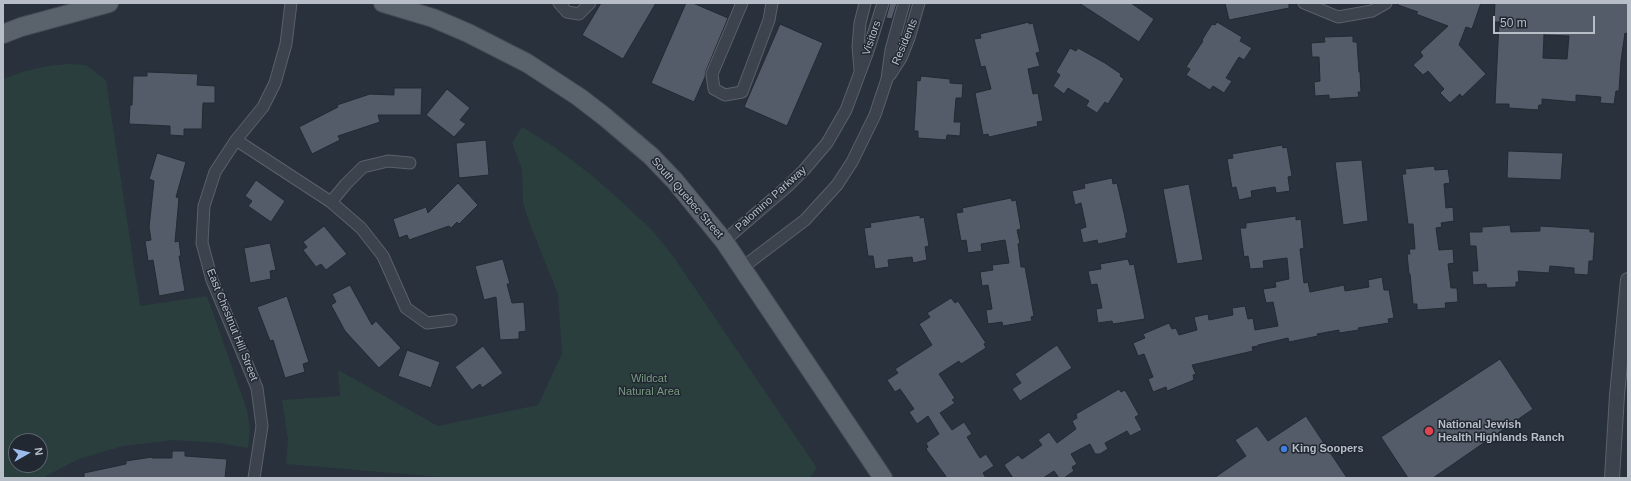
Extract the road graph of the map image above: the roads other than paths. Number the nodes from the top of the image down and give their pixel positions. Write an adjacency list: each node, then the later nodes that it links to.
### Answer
1 (109, 3): 14 (main road)
2 (291, 3): 17 (street, East Chestnut Hill Street)
3 (383, 3): 20 (main road, South Quebec Street)
4 (559, 3): 5 (street)
5 (590, 3)
6 (742, 3): 7 (street)
7 (772, 3)
8 (866, 3): 15 (street)
9 (883, 3): 15 (street, Visitors)
10 (904, 3): 16 (street, Visitors)
11 (919, 3): 16 (street, Residents)
12 (1304, 3): 13 (street)
13 (1386, 3)
14 (3, 34)
15 (860, 72): 20 (street, Palomino Parkway)
16 (887, 79): 21 (street)
17 (236, 140): 19 (street); 24 (street, East Chestnut Hill Street)
18 (410, 164): 19 (street)
19 (332, 202): 23 (street)
20 (724, 241): 21 (main road, South Quebec Street)
21 (743, 267): 25 (main road, South Quebec Street)
22 (1628, 280): 26 (street)
23 (451, 320)
24 (254, 478)
25 (883, 478)
26 (1612, 478)

